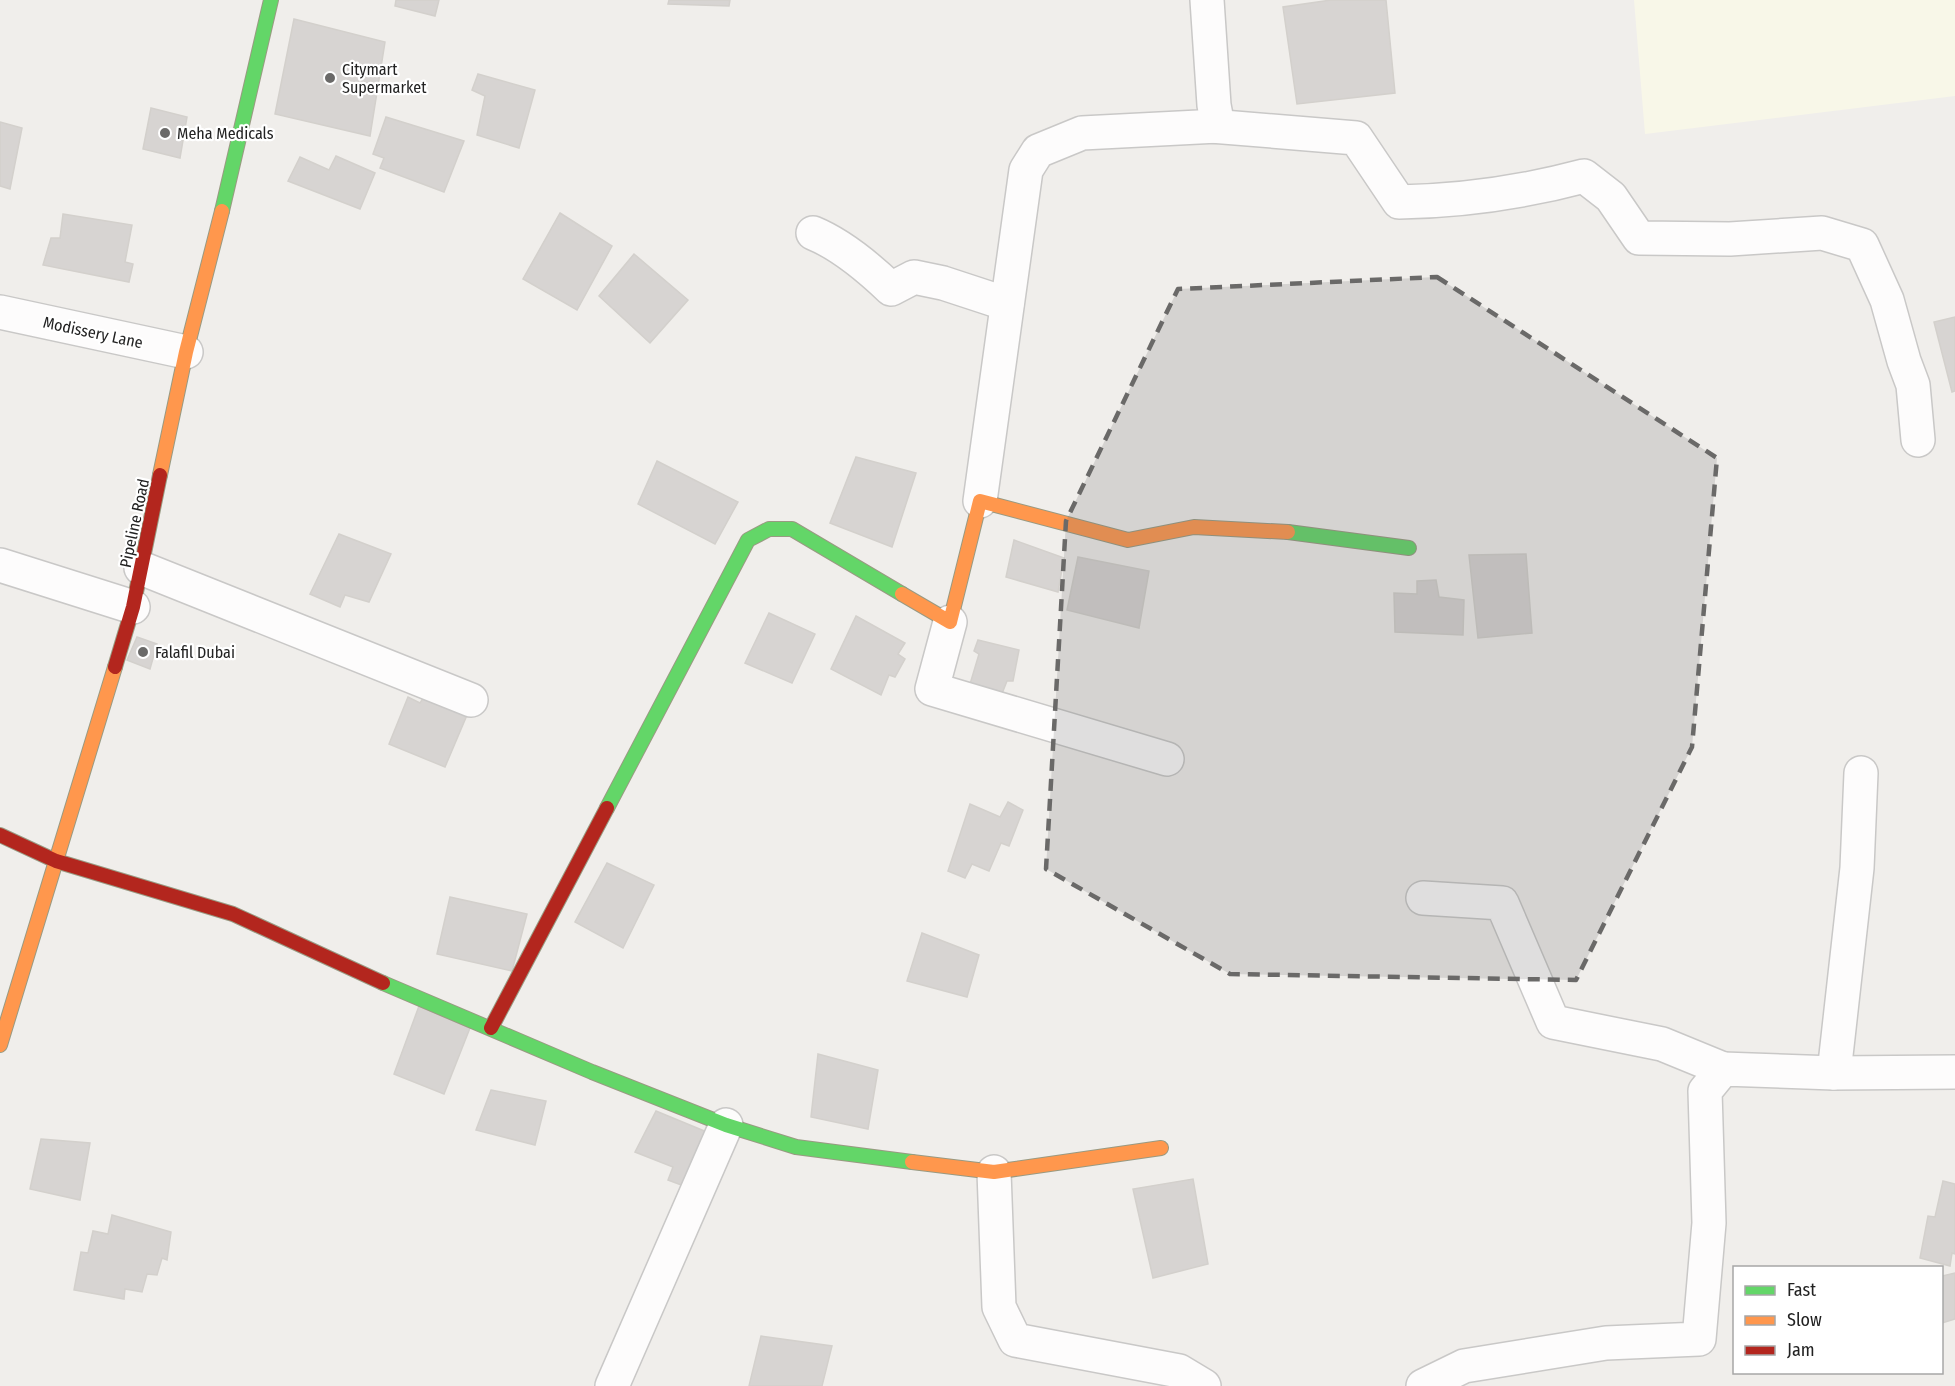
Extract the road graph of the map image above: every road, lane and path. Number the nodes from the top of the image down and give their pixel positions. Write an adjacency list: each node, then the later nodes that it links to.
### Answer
1 (271, 0): 7 (street, Pipeline Road)
2 (1207, 0): 3 (street)
3 (1211, 126): 5 (street); 8 (street)
4 (813, 233): 5 (street)
5 (1007, 304): 9 (street)
6 (0, 312): 7 (street, Modissery Lane)
7 (186, 352): 12 (street, Pipeline Road)
8 (1918, 440)
9 (980, 501): 10 (street); 14 (street)
10 (1408, 548)
11 (0, 565): 13 (street)
12 (141, 568): 13 (street, Pipeline Road); 15 (street)
13 (133, 607): 19 (street, Pipeline Road)
14 (950, 622): 16 (street); 21 (street)
15 (471, 700)
16 (1167, 759)
17 (1861, 773): 25 (street)
18 (0, 834): 19 (street)
19 (56, 861): 21 (street); 22 (street, Pipeline Road)
20 (1423, 898): 23 (street)
21 (491, 1028): 26 (street)
22 (0, 1045)
23 (1724, 1070): 25 (street); 31 (street)
24 (1955, 1072): 25 (street)
25 (1834, 1073)
26 (726, 1125): 28 (street); 29 (street)
27 (1161, 1148): 28 (street)
28 (994, 1172): 30 (street)
29 (612, 1386)
30 (1204, 1386)
31 (1423, 1386)

